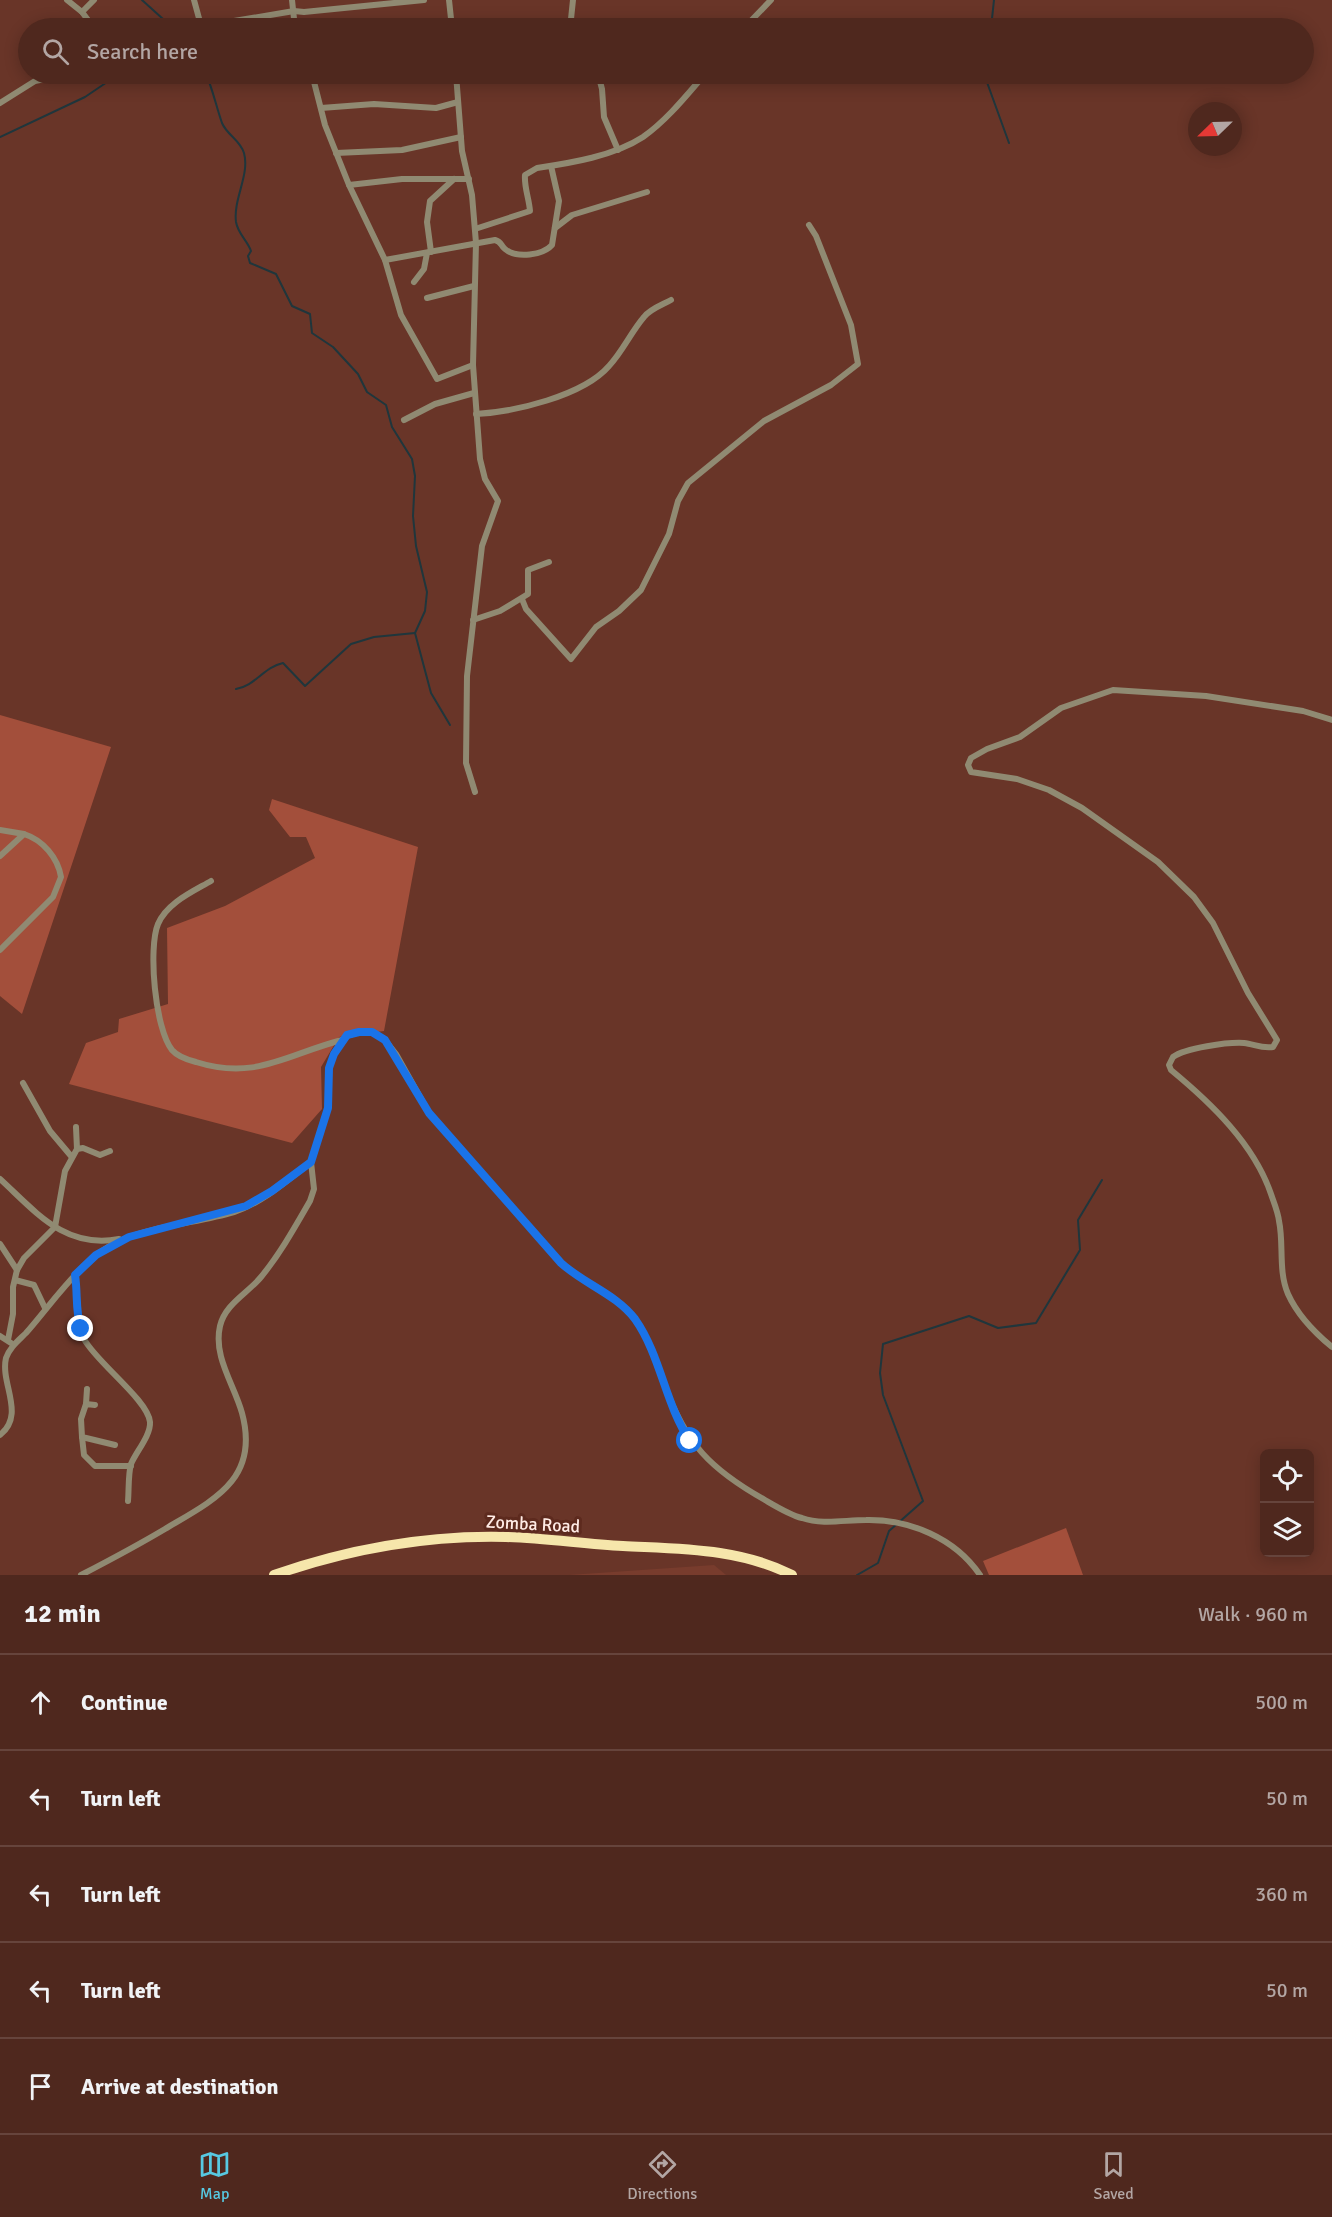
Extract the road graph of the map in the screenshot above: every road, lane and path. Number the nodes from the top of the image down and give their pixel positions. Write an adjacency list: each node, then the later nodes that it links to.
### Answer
1 (67, 0): 11 (street)
2 (94, 0): 11 (street)
3 (194, 0): 13 (street)
4 (292, 0): 10 (street)
5 (424, 0): 9 (street)
6 (449, 0): 16 (street)
7 (573, 0): 17 (street)
8 (771, 0): 18 (street)
9 (356, 3): 10 (street)
10 (294, 11): 14 (street); 15 (street)
11 (82, 12): 12 (street)
12 (86, 18)
13 (199, 18)
14 (263, 18)
15 (294, 18)
16 (451, 18)
17 (571, 18)
18 (754, 18)
19 (30, 84): 25 (street)
20 (315, 84): 26 (street)
21 (457, 84): 24 (street)
22 (601, 84): 28 (street)
23 (696, 84): 28 (street)
24 (458, 102): 26 (street); 27 (street)
25 (0, 103)
26 (321, 108): 29 (street)
27 (461, 137): 29 (street); 32 (street)
28 (618, 150): 30 (street)
29 (336, 153): 33 (street)
30 (551, 166): 36 (street); 37 (street)
31 (454, 179): 32 (street); 33 (street); 39 (street)
32 (469, 179): 37 (street)
33 (349, 185): 40 (street)
34 (646, 192): 36 (street)
35 (809, 225): 50 (street)
36 (555, 228): 38 (street)
37 (475, 229): 38 (street)
38 (476, 243): 39 (street); 42 (street)
39 (429, 253): 40 (street); 41 (street)
40 (385, 260): 45 (street)
41 (414, 282)
42 (474, 286): 43 (street); 45 (street)
43 (427, 298)
44 (671, 300): 47 (street)
45 (473, 365): 46 (street)
46 (474, 393): 47 (street); 48 (street)
47 (476, 414): 51 (street)
48 (404, 420)
49 (549, 562): 50 (street)
50 (522, 599): 51 (street)
51 (473, 620): 53 (street)
52 (1332, 720): 76 (street)
53 (475, 792)
54 (0, 830): 55 (street)
55 (24, 834): 56 (street); 58 (street)
56 (0, 856)
57 (211, 881): 59 (street)
58 (0, 950)
59 (342, 1040): 65 (street); 88 (street)
60 (23, 1083): 64 (street)
61 (76, 1127): 62 (street)
62 (77, 1149): 63 (street); 64 (street)
63 (110, 1151)
64 (71, 1156): 67 (street)
65 (311, 1162): 68 (street); 85 (street)
66 (0, 1179): 67 (street)
67 (55, 1227): 68 (street); 70 (street)
68 (129, 1237): 71 (street)
69 (0, 1244): 70 (street)
70 (17, 1270): 72 (street)
71 (75, 1275): 73 (street); 83 (street)
72 (15, 1280): 73 (street); 75 (street)
73 (45, 1308): 75 (street)
74 (0, 1336): 75 (street)
75 (11, 1343): 80 (street)
76 (1332, 1347)
77 (87, 1389): 78 (street)
78 (86, 1404): 79 (street); 81 (street)
79 (95, 1405)
80 (0, 1435)
81 (82, 1437): 82 (street); 83 (street)
82 (116, 1445)
83 (130, 1466): 84 (street)
84 (128, 1501)
85 (81, 1575)
86 (274, 1575): 87 (highway, Zomba Road)
87 (792, 1575)
88 (980, 1575)

